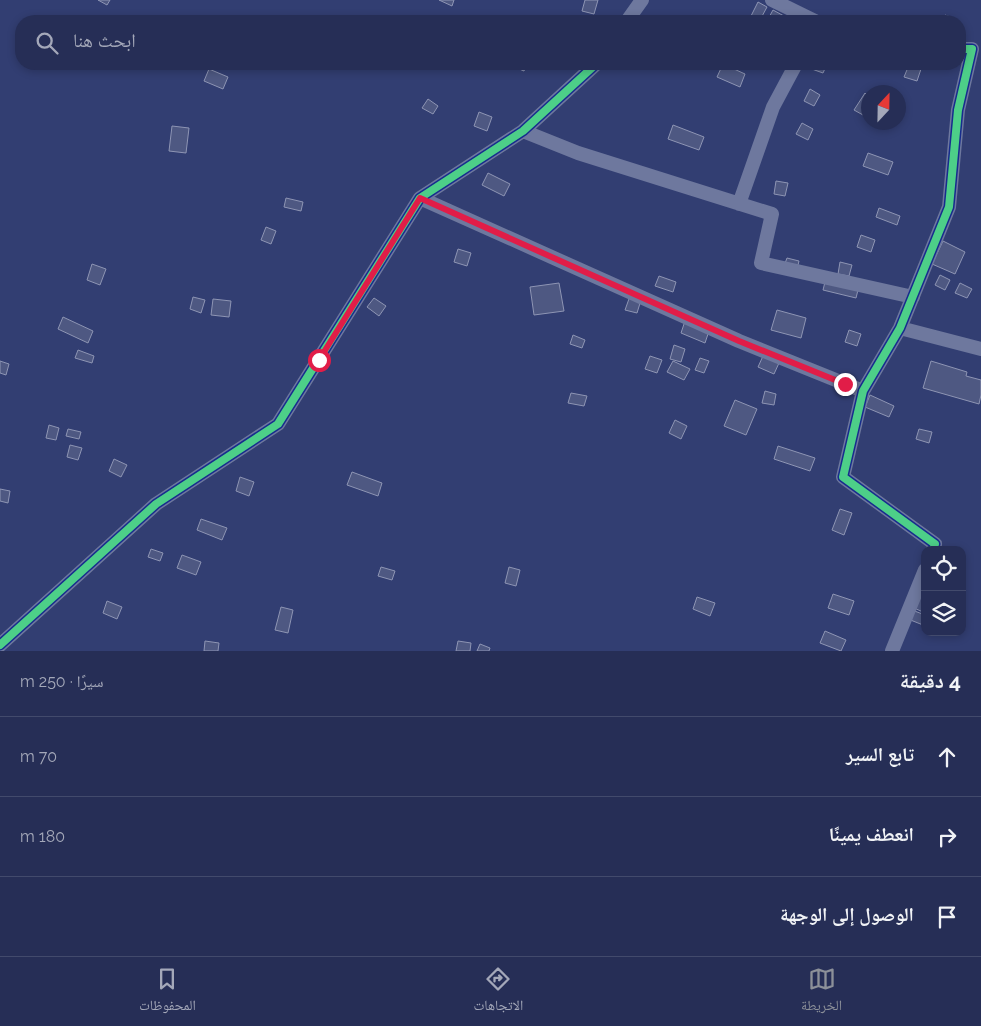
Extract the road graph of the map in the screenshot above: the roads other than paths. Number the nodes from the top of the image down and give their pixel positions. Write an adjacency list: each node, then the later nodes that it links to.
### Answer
1 (642, 0): 3 (street)
2 (772, 0): 4 (street)
3 (631, 15)
4 (803, 15)
5 (971, 49): 11 (street)
6 (589, 70): 8 (street)
7 (793, 70): 10 (street)
8 (523, 131): 9 (street); 10 (street)
9 (420, 198): 14 (street); 17 (street)
10 (739, 204): 11 (street)
11 (913, 297): 12 (street)
12 (900, 328): 13 (street); 14 (street)
13 (981, 349)
14 (863, 391): 15 (street)
15 (935, 546)
16 (921, 580): 18 (street)
17 (0, 645)
18 (892, 651)

